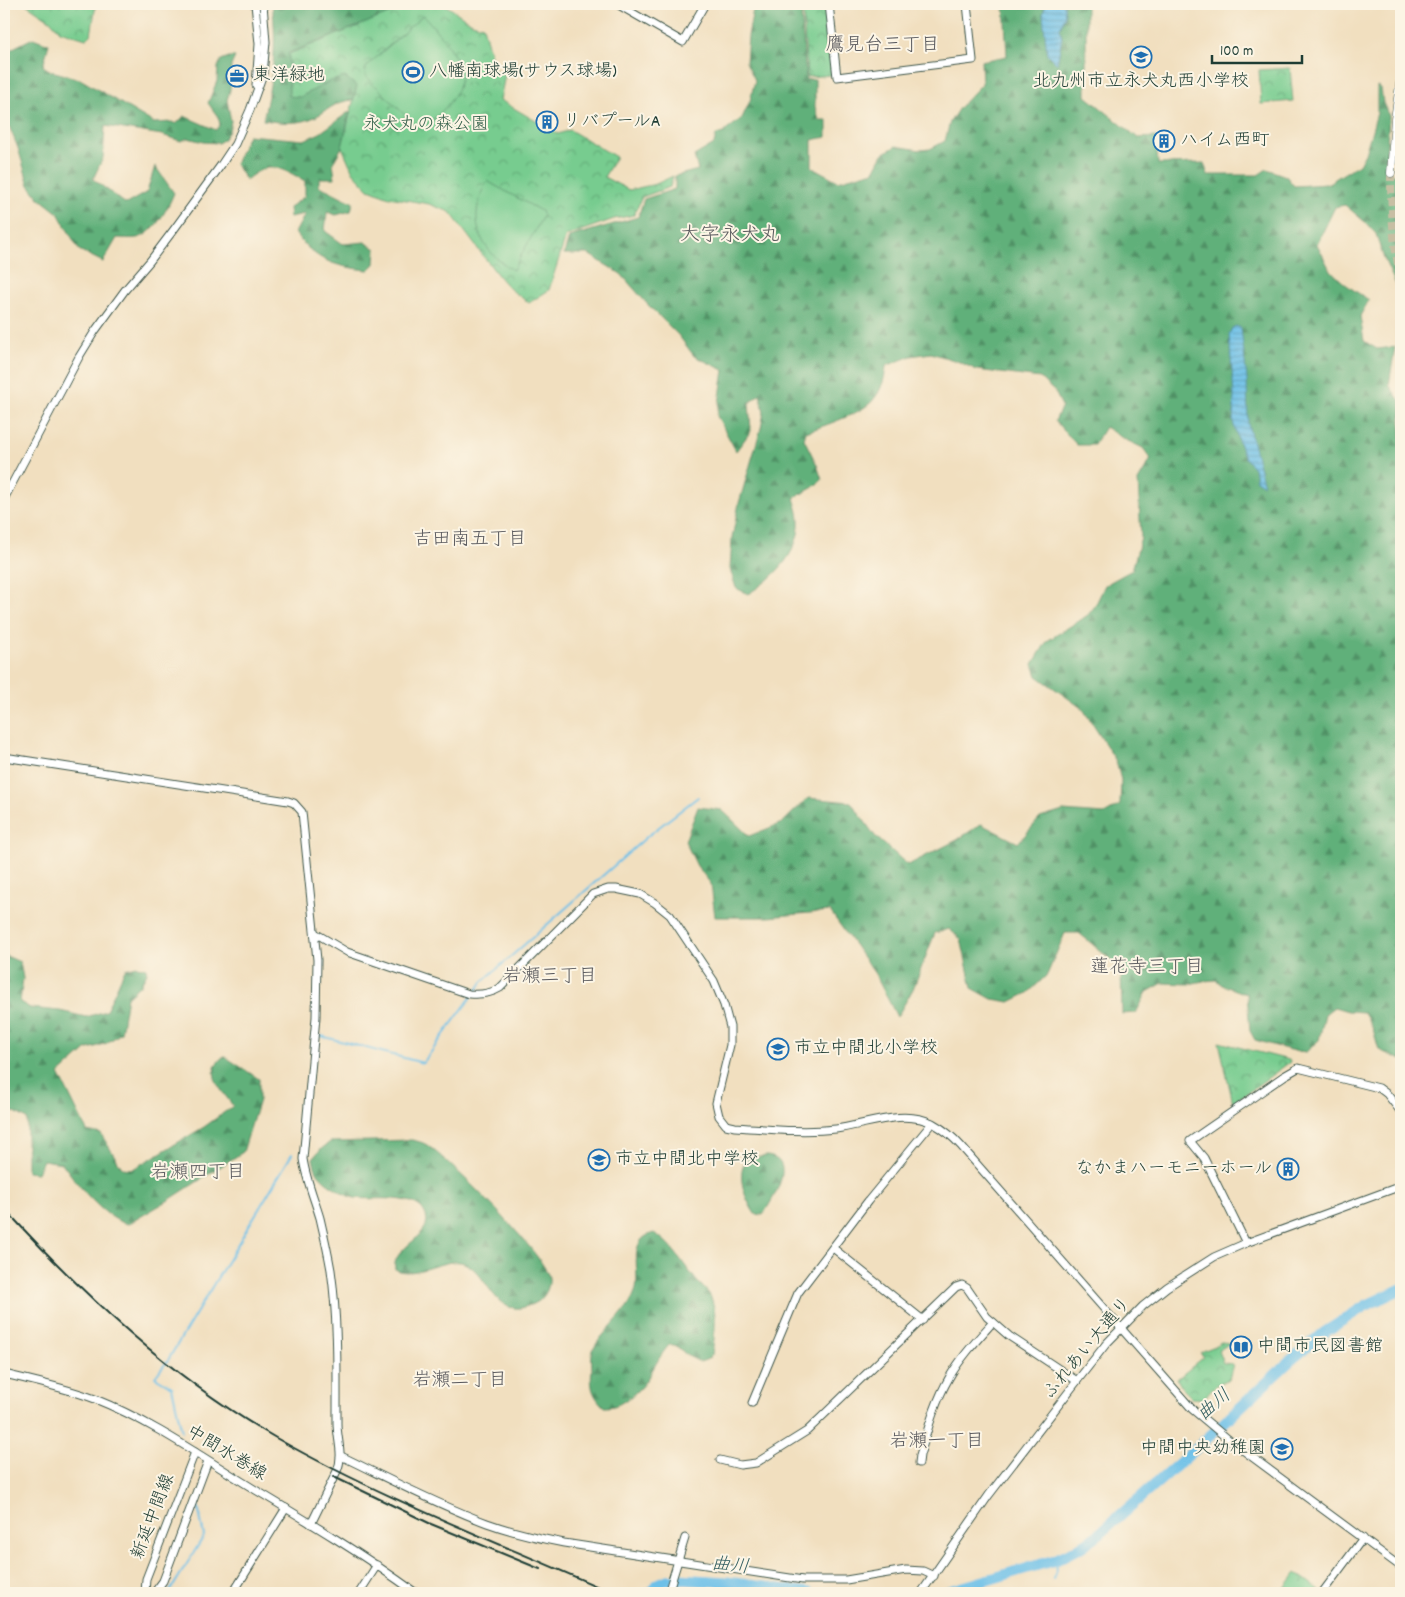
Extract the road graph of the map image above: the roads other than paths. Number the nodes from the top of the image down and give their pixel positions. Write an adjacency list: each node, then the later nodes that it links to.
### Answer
1 (255, 4): 8 (street)
2 (263, 4): 8 (street)
3 (617, 4): 4 (street)
4 (705, 4)
5 (829, 4): 6 (street)
6 (967, 4)
7 (1401, 78): 9 (main road)
8 (250, 110): 10 (street)
9 (1391, 172)
10 (4, 499)
11 (4, 757): 12 (street)
12 (315, 933): 14 (street); 25 (street)
13 (1401, 1112): 16 (street)
14 (932, 1123): 17 (street); 20 (street)
15 (1401, 1186): 16 (street, ふれあい大通り)
16 (1246, 1243): 20 (street, ふれあい大通り)
17 (833, 1248): 18 (street); 23 (street)
18 (923, 1320): 19 (street); 26 (street)
19 (993, 1322): 22 (street); 28 (street)
20 (1121, 1328): 22 (street, ふれあい大通り); 32 (street)
21 (4, 1374): 24 (street, 中間水巻線)
22 (1077, 1381): 36 (street, ふれあい大通り)
23 (752, 1403)
24 (195, 1452): 27 (street, 中間水巻線); 38 (street, 新延中間線)
25 (341, 1456): 30 (street); 33 (street)
26 (720, 1460)
27 (208, 1461): 29 (street, 中間水巻線); 39 (street, 新延中間線)
28 (920, 1463)
29 (286, 1508): 30 (street, 中間水巻線); 40 (street)
30 (311, 1524): 34 (street, 中間水巻線)
31 (685, 1538): 33 (street)
32 (1363, 1538): 35 (street); 44 (street)
33 (677, 1561): 36 (street); 43 (street)
34 (377, 1565): 41 (street); 42 (street, 中間水巻線)
35 (1401, 1567)
36 (934, 1576): 37 (street, ふれあい大通り)
37 (922, 1592)
38 (144, 1593)
39 (154, 1593)
40 (233, 1593)
41 (359, 1593)
42 (416, 1593)
43 (668, 1593)
44 (1322, 1593)

